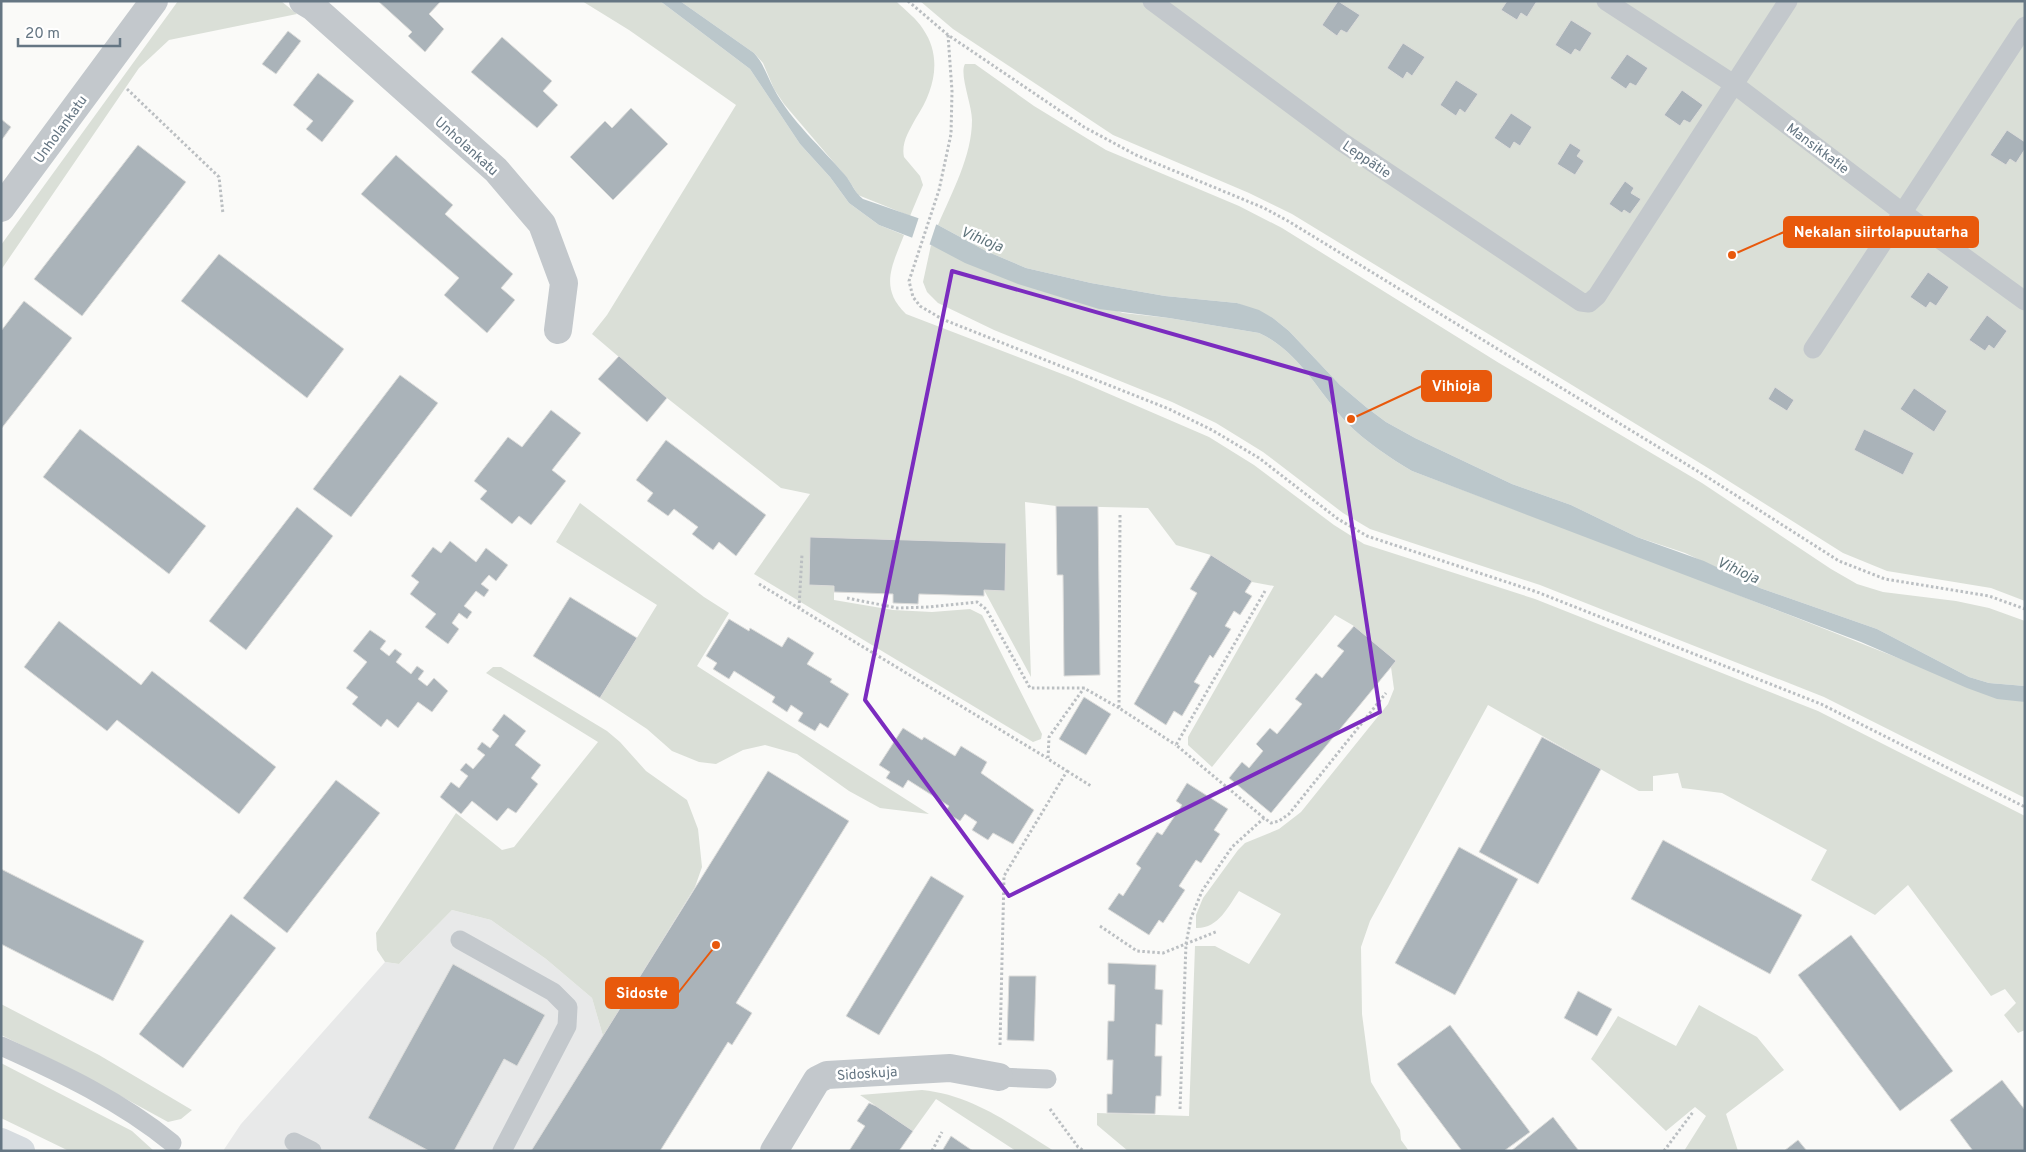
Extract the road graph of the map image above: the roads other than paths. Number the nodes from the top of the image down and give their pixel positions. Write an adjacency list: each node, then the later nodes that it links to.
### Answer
1 (154, 1): 8 (street, Unholankatu)
2 (303, 1): 11 (street, Unholankatu)
3 (1152, 1): 7 (lane, Leppätie)
4 (1606, 1): 7 (lane, Mansikkatie)
5 (1788, 1): 7 (lane)
6 (2025, 26): 9 (lane)
7 (1735, 85): 9 (lane, Mansikkatie)
8 (1, 208)
9 (1902, 212): 10 (lane, Mansikkatie); 12 (lane)
10 (2025, 301)
11 (558, 330)
12 (1813, 349)
13 (460, 940): 22 (lane)
14 (1, 1046): 19 (lane)
15 (999, 1077): 16 (lane); 23 (street, Sidoskuja)
16 (1047, 1079)
17 (1, 1142): 20 (main road)
18 (294, 1142): 21 (lane)
19 (172, 1143)
20 (21, 1151)
21 (312, 1151)
22 (502, 1151)
23 (774, 1151)

